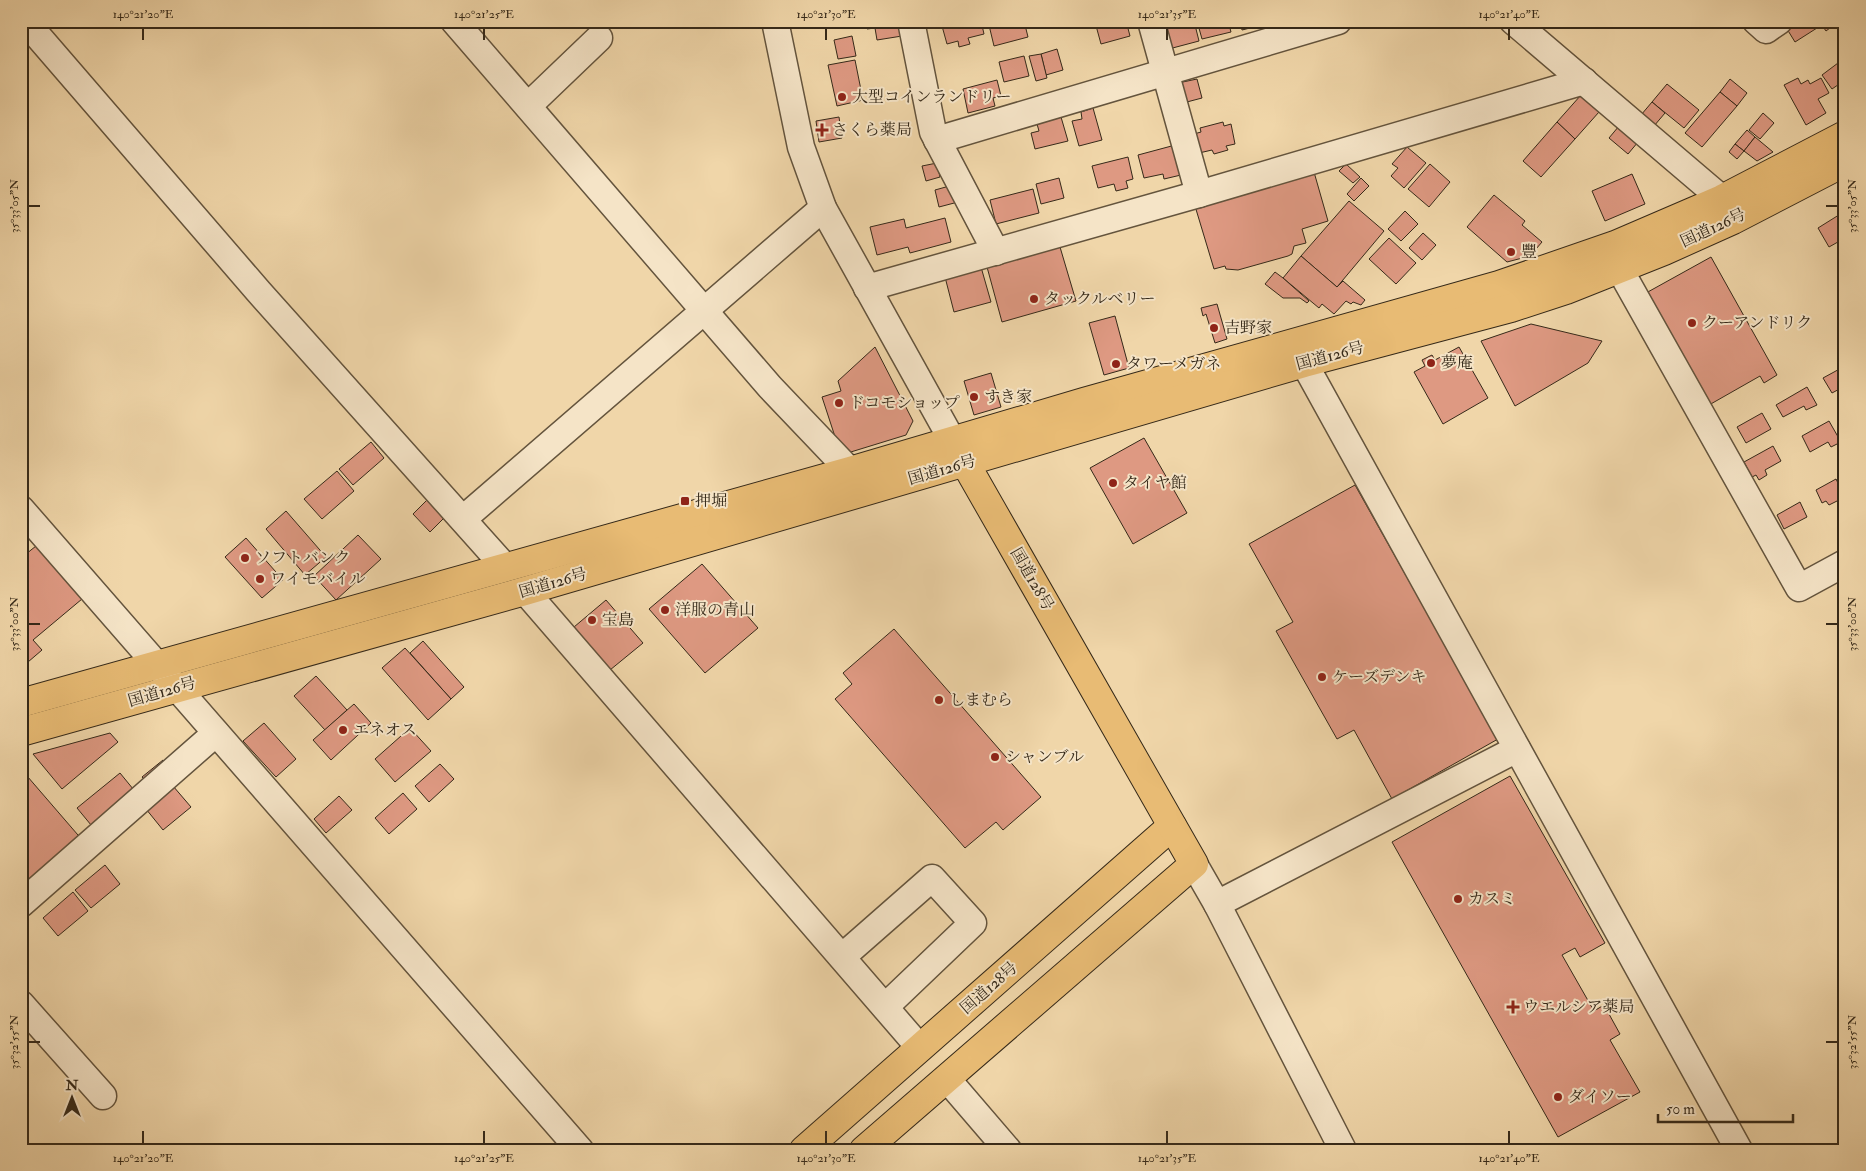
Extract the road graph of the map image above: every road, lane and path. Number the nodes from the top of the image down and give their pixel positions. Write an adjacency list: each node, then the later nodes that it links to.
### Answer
1 (25, 21): 28 (street)
2 (454, 21): 13 (street)
3 (775, 21): 19 (street)
4 (911, 21): 15 (street)
5 (1151, 21): 11 (street)
6 (1338, 21): 11 (street)
7 (1513, 21): 12 (street)
8 (1756, 21): 9 (street)
9 (1778, 21)
10 (599, 38): 13 (street)
11 (1166, 73): 15 (street); 17 (street)
12 (1584, 81): 17 (street); 18 (street)
13 (528, 106): 23 (street)
14 (1845, 135): 18 (highway, 国道126号)
15 (938, 140): 20 (street)
16 (1845, 162): 21 (highway, 国道126号)
17 (1199, 194): 20 (street)
18 (1722, 199): 25 (highway, 国道126号)
19 (823, 208): 22 (street); 23 (street)
20 (996, 252): 22 (street)
21 (1619, 268): 24 (highway, 国道126号); 29 (street)
22 (867, 288): 25 (street)
23 (705, 309): 26 (street); 28 (street)
24 (1304, 363): 25 (highway, 国道126号); 37 (street)
25 (959, 452): 26 (highway, 国道126号); 31 (highway, 国道126号); 38 (highway, 国道128号)
26 (850, 471): 30 (highway, 国道126号)
27 (21, 509): 32 (street)
28 (463, 519): 30 (street)
29 (1845, 563)
30 (505, 567): 32 (highway, 国道126号)
31 (525, 591): 33 (highway, 国道126号); 42 (street)
32 (157, 665): 33 (street); 34 (highway, 国道126号)
33 (176, 688): 35 (highway, 国道126号); 36 (street)
34 (21, 704)
35 (21, 732)
36 (216, 733): 40 (street); 48 (street)
37 (1517, 749): 41 (street); 53 (street)
38 (1172, 826): 39 (highway, 国道128号); 45 (highway, 国道128号)
39 (1194, 864): 41 (street); 46 (highway)
40 (21, 904)
41 (1217, 904): 52 (street)
42 (842, 957): 44 (street); 44 (street)
43 (21, 1004): 47 (street)
44 (885, 1007): 45 (street)
45 (920, 1048): 46 (highway); 49 (highway, 国道128号)
46 (947, 1079): 50 (highway); 51 (street)
47 (103, 1096)
48 (580, 1150)
49 (804, 1150)
50 (864, 1150)
51 (1008, 1150)
52 (1343, 1150)
53 (1739, 1150)

